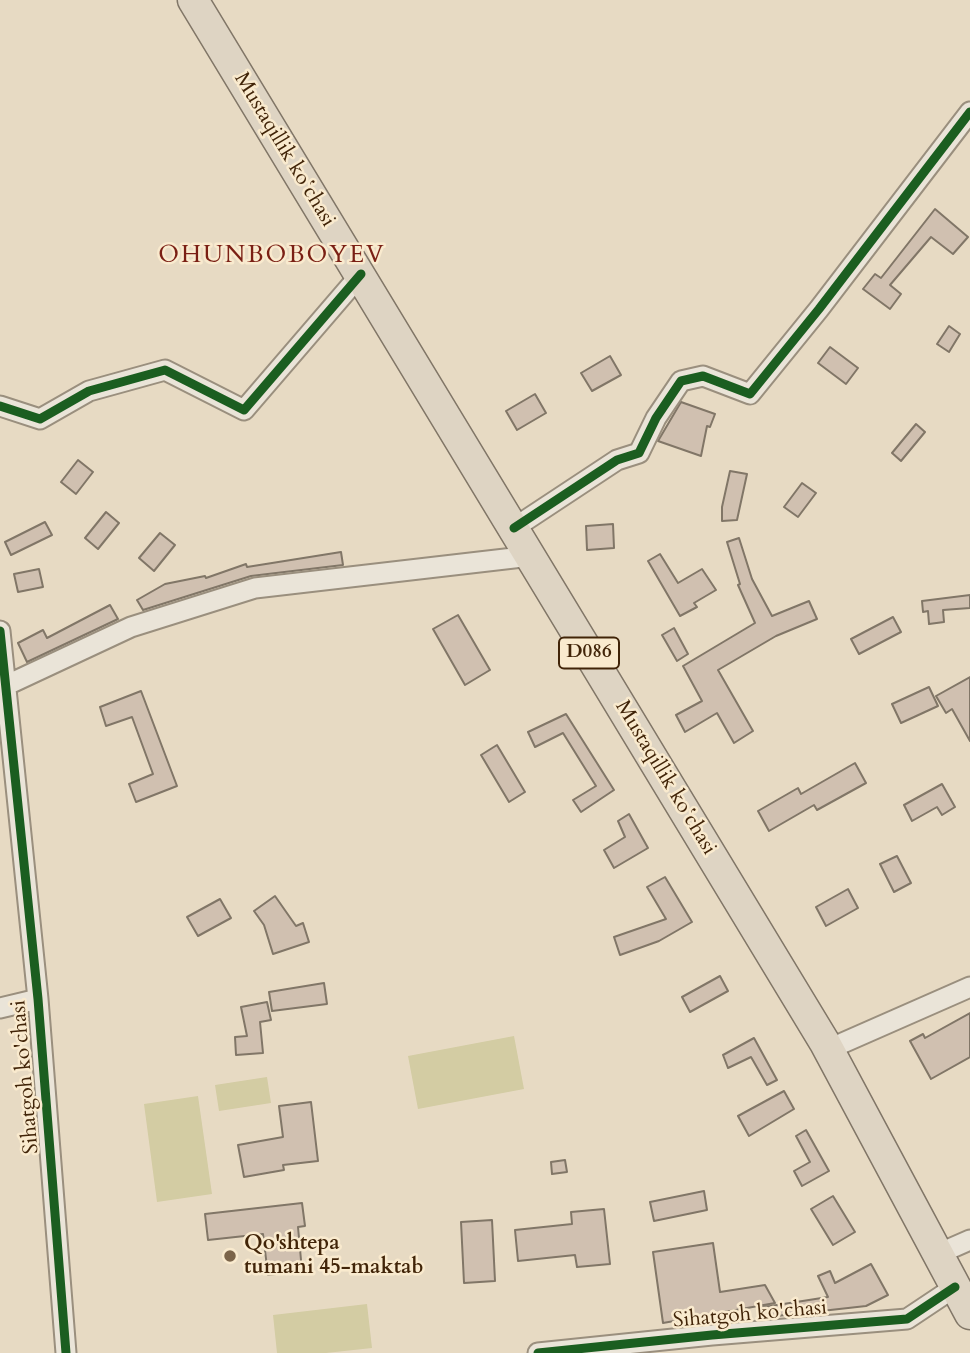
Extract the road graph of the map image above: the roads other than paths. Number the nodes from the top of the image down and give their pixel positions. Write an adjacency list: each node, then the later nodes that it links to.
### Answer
1 (193, 0): 3 (main road, Mustaqillik koʻchasi / D086)
2 (970, 112): 5 (street)
3 (360, 274): 4 (street); 5 (main road, Mustaqillik koʻchasi / D086)
4 (0, 406)
5 (514, 528): 6 (main road, Mustaqillik koʻchasi / D086)
6 (531, 556): 8 (street); 12 (main road, Mustaqillik koʻchasi / D086)
7 (0, 631): 8 (street, Sihatgoh ko'chasi)
8 (7, 685): 10 (street, Sihatgoh ko'chasi)
9 (970, 987): 12 (street)
10 (38, 999): 11 (street); 18 (street, Sihatgoh ko'chasi)
11 (0, 1008)
12 (829, 1049): 14 (main road, Mustaqillik koʻchasi / D086)
13 (970, 1240): 14 (street)
14 (938, 1254): 15 (main road, Mustaqillik koʻchasi / D086)
15 (955, 1287): 16 (main road, Mustaqillik koʻchasi / D086); 17 (street, Sihatgoh ko'chasi)
16 (970, 1314)
17 (664, 1346): 19 (street, Sihatgoh ko'chasi)
18 (66, 1353)
19 (538, 1353)

